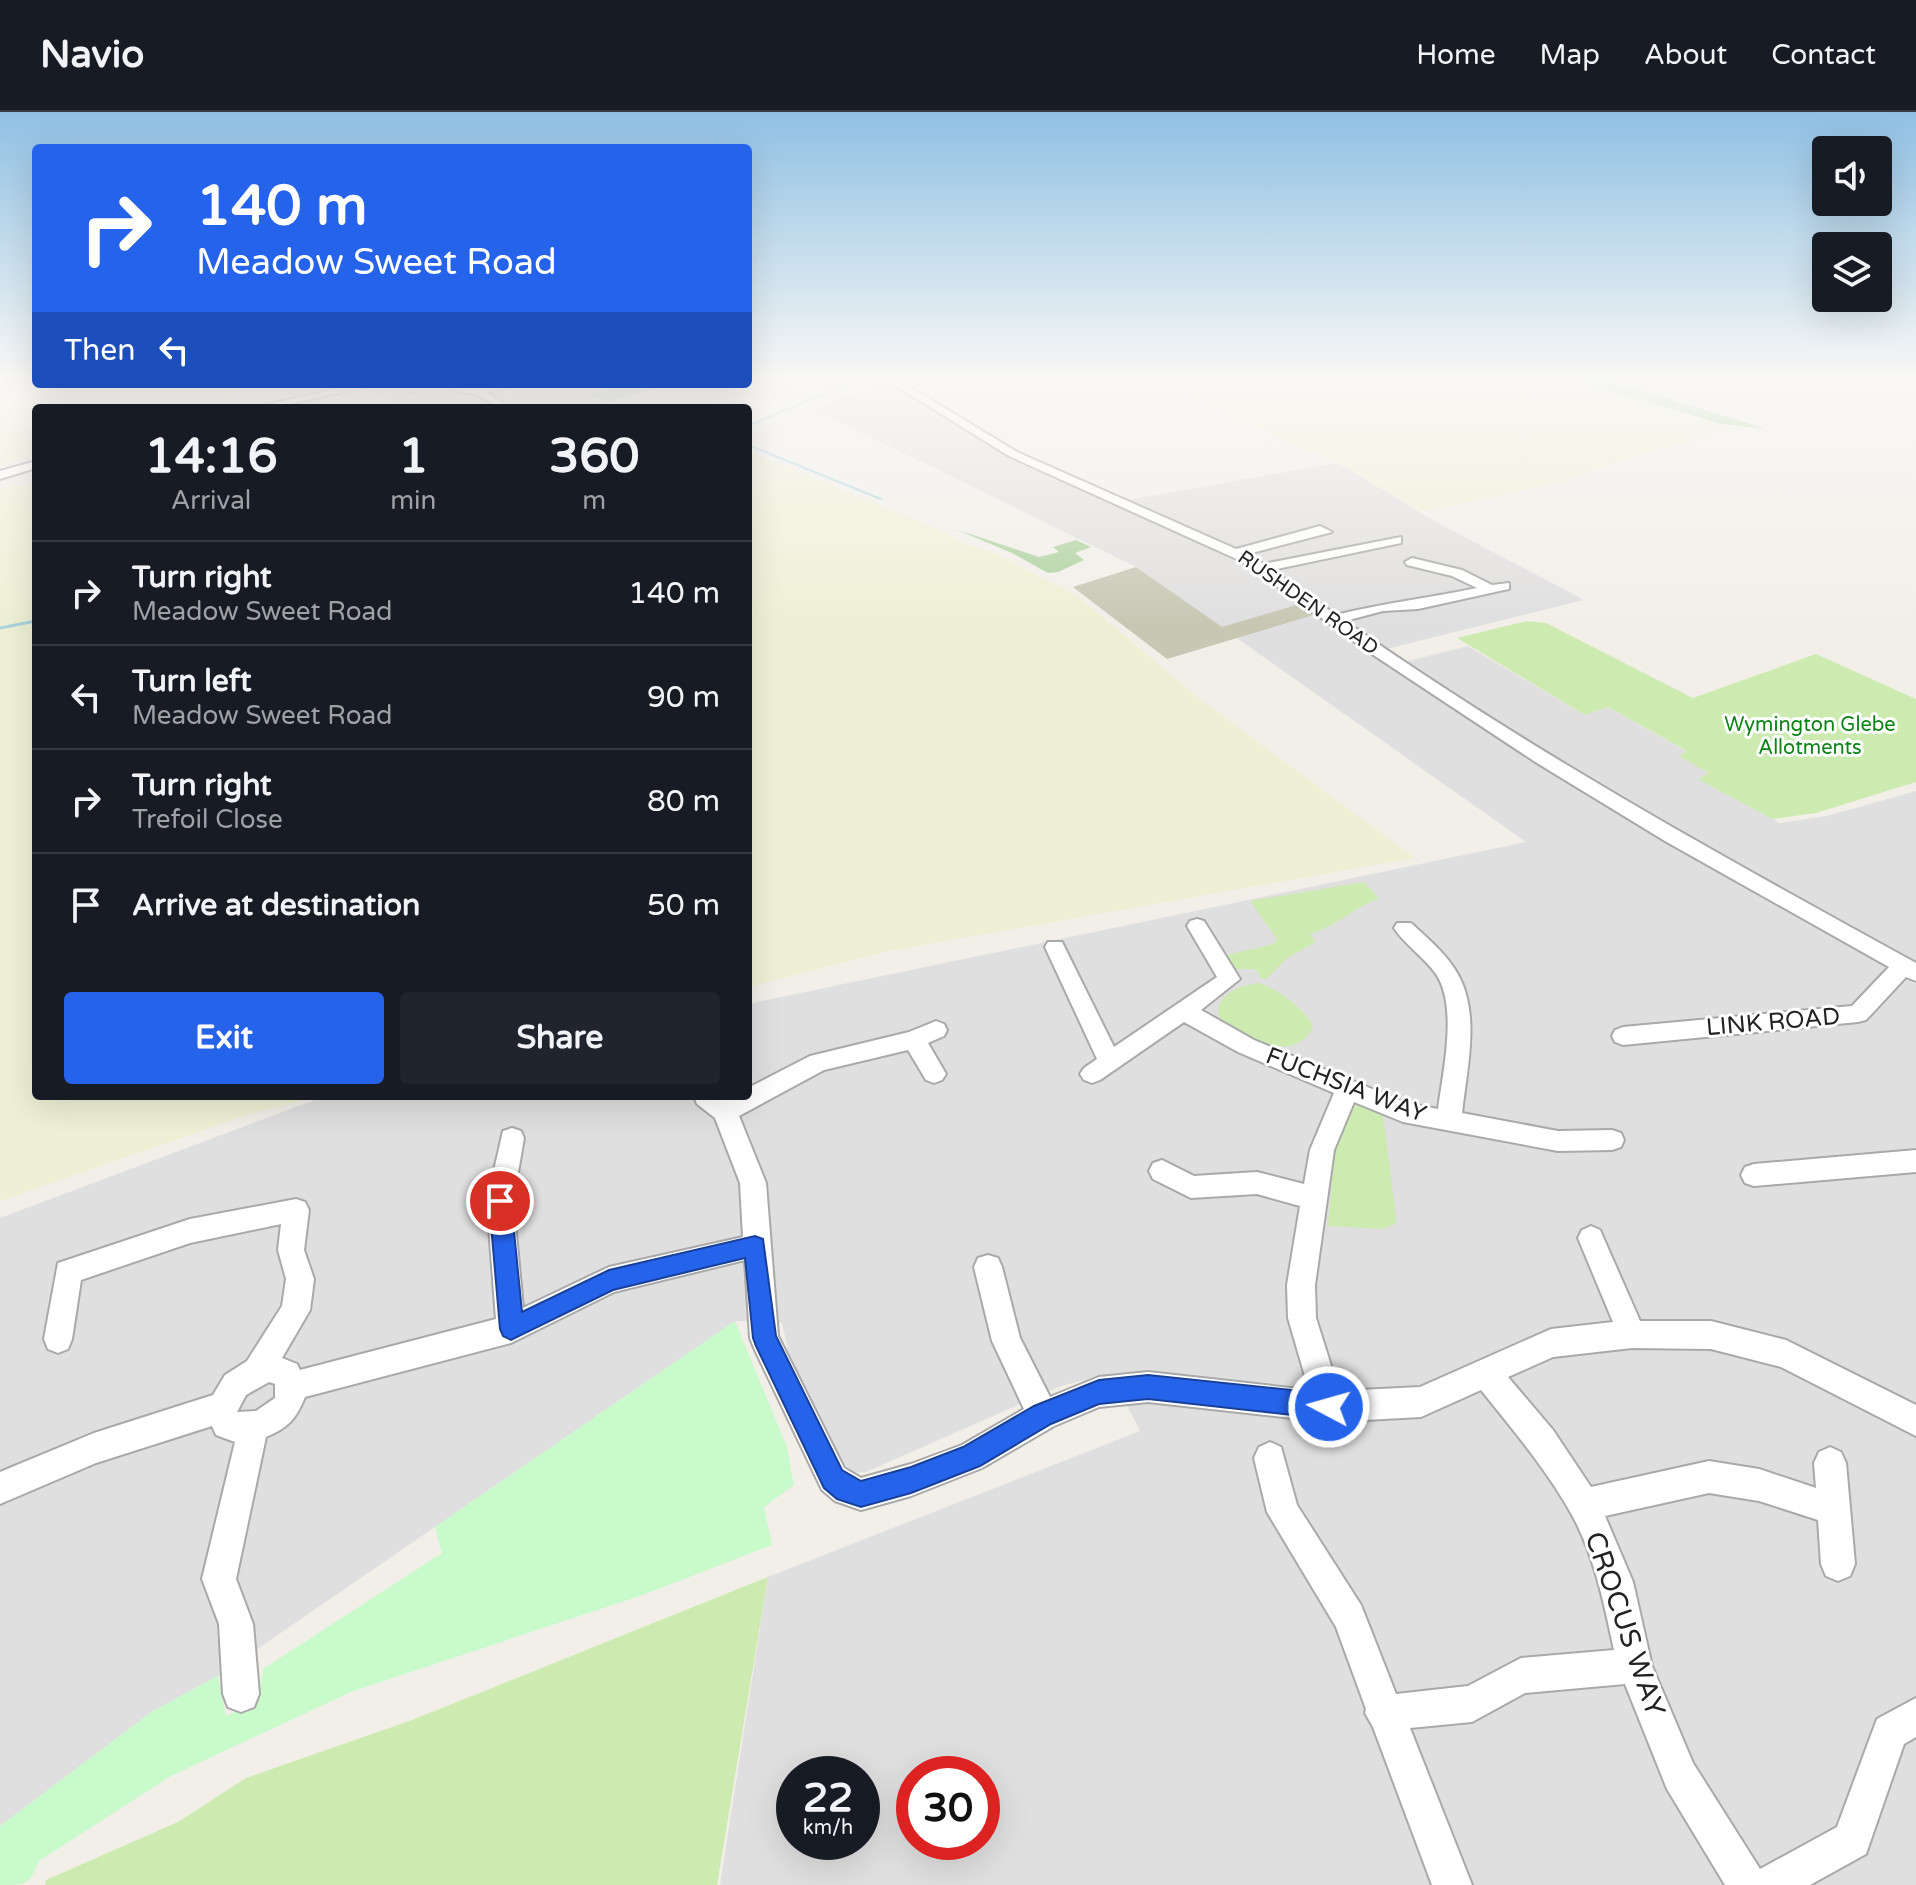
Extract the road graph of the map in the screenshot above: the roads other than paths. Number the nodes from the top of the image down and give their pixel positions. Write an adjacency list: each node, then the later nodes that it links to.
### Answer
1 (1024, 459): 6 (street, RUSHDEN ROAD)
2 (32, 465): 3 (street)
3 (0, 475)
4 (1326, 532): 6 (street)
5 (1396, 540): 9 (street)
6 (1236, 553): 9 (street, RUSHDEN ROAD)
7 (1412, 562): 10 (street)
8 (1472, 564): 10 (street)
9 (1262, 568): 11 (street, RUSHDEN ROAD)
10 (1457, 573): 11 (street)
11 (1334, 620): 15 (street, RUSHDEN ROAD)
12 (1197, 926): 16 (street)
13 (1404, 928): 24 (street)
14 (1055, 947): 16 (street)
15 (1909, 969): 18 (street, LINK ROAD)
16 (1184, 1011): 22 (street, FUCHSIA WAY)
17 (936, 1030): 19 (street)
18 (1623, 1036)
19 (914, 1040): 20 (street); 21 (street)
20 (934, 1074)
21 (752, 1090)
22 (1347, 1090): 24 (street, FUCHSIA WAY); 30 (street)
23 (715, 1105): 32 (street)
24 (1449, 1122): 26 (street, FUCHSIA WAY)
25 (512, 1138): 34 (street)
26 (1612, 1140)
27 (1916, 1161): 29 (street)
28 (1162, 1171): 30 (street)
29 (1754, 1175)
30 (1313, 1198): 41 (street)
31 (1591, 1238): 35 (street)
32 (755, 1246): 34 (street); 42 (street)
33 (988, 1267): 42 (street)
34 (511, 1329): 39 (street)
35 (1632, 1334): 38 (street); 43 (street)
36 (58, 1339): 37 (street)
37 (258, 1371): 39 (street); 40 (street)
38 (1487, 1374): 41 (street); 48 (street, CROCUS WAY)
39 (292, 1388): 44 (street)
40 (223, 1407): 44 (street); 47 (street)
41 (1329, 1407): 42 (street)
42 (1043, 1415)
43 (1916, 1421)
44 (253, 1429): 52 (street)
45 (1270, 1458): 53 (street)
46 (1830, 1463): 49 (street)
47 (0, 1488)
48 (1584, 1505): 49 (street); 51 (street, CROCUS WAY)
49 (1833, 1509): 50 (street)
50 (1838, 1564)
51 (1635, 1666): 53 (street); 56 (street, CROCUS WAY)
52 (241, 1694)
53 (1383, 1713): 55 (street)
54 (1916, 1716): 57 (street)
55 (1452, 1885)
56 (1747, 1885)
57 (1771, 1885)

